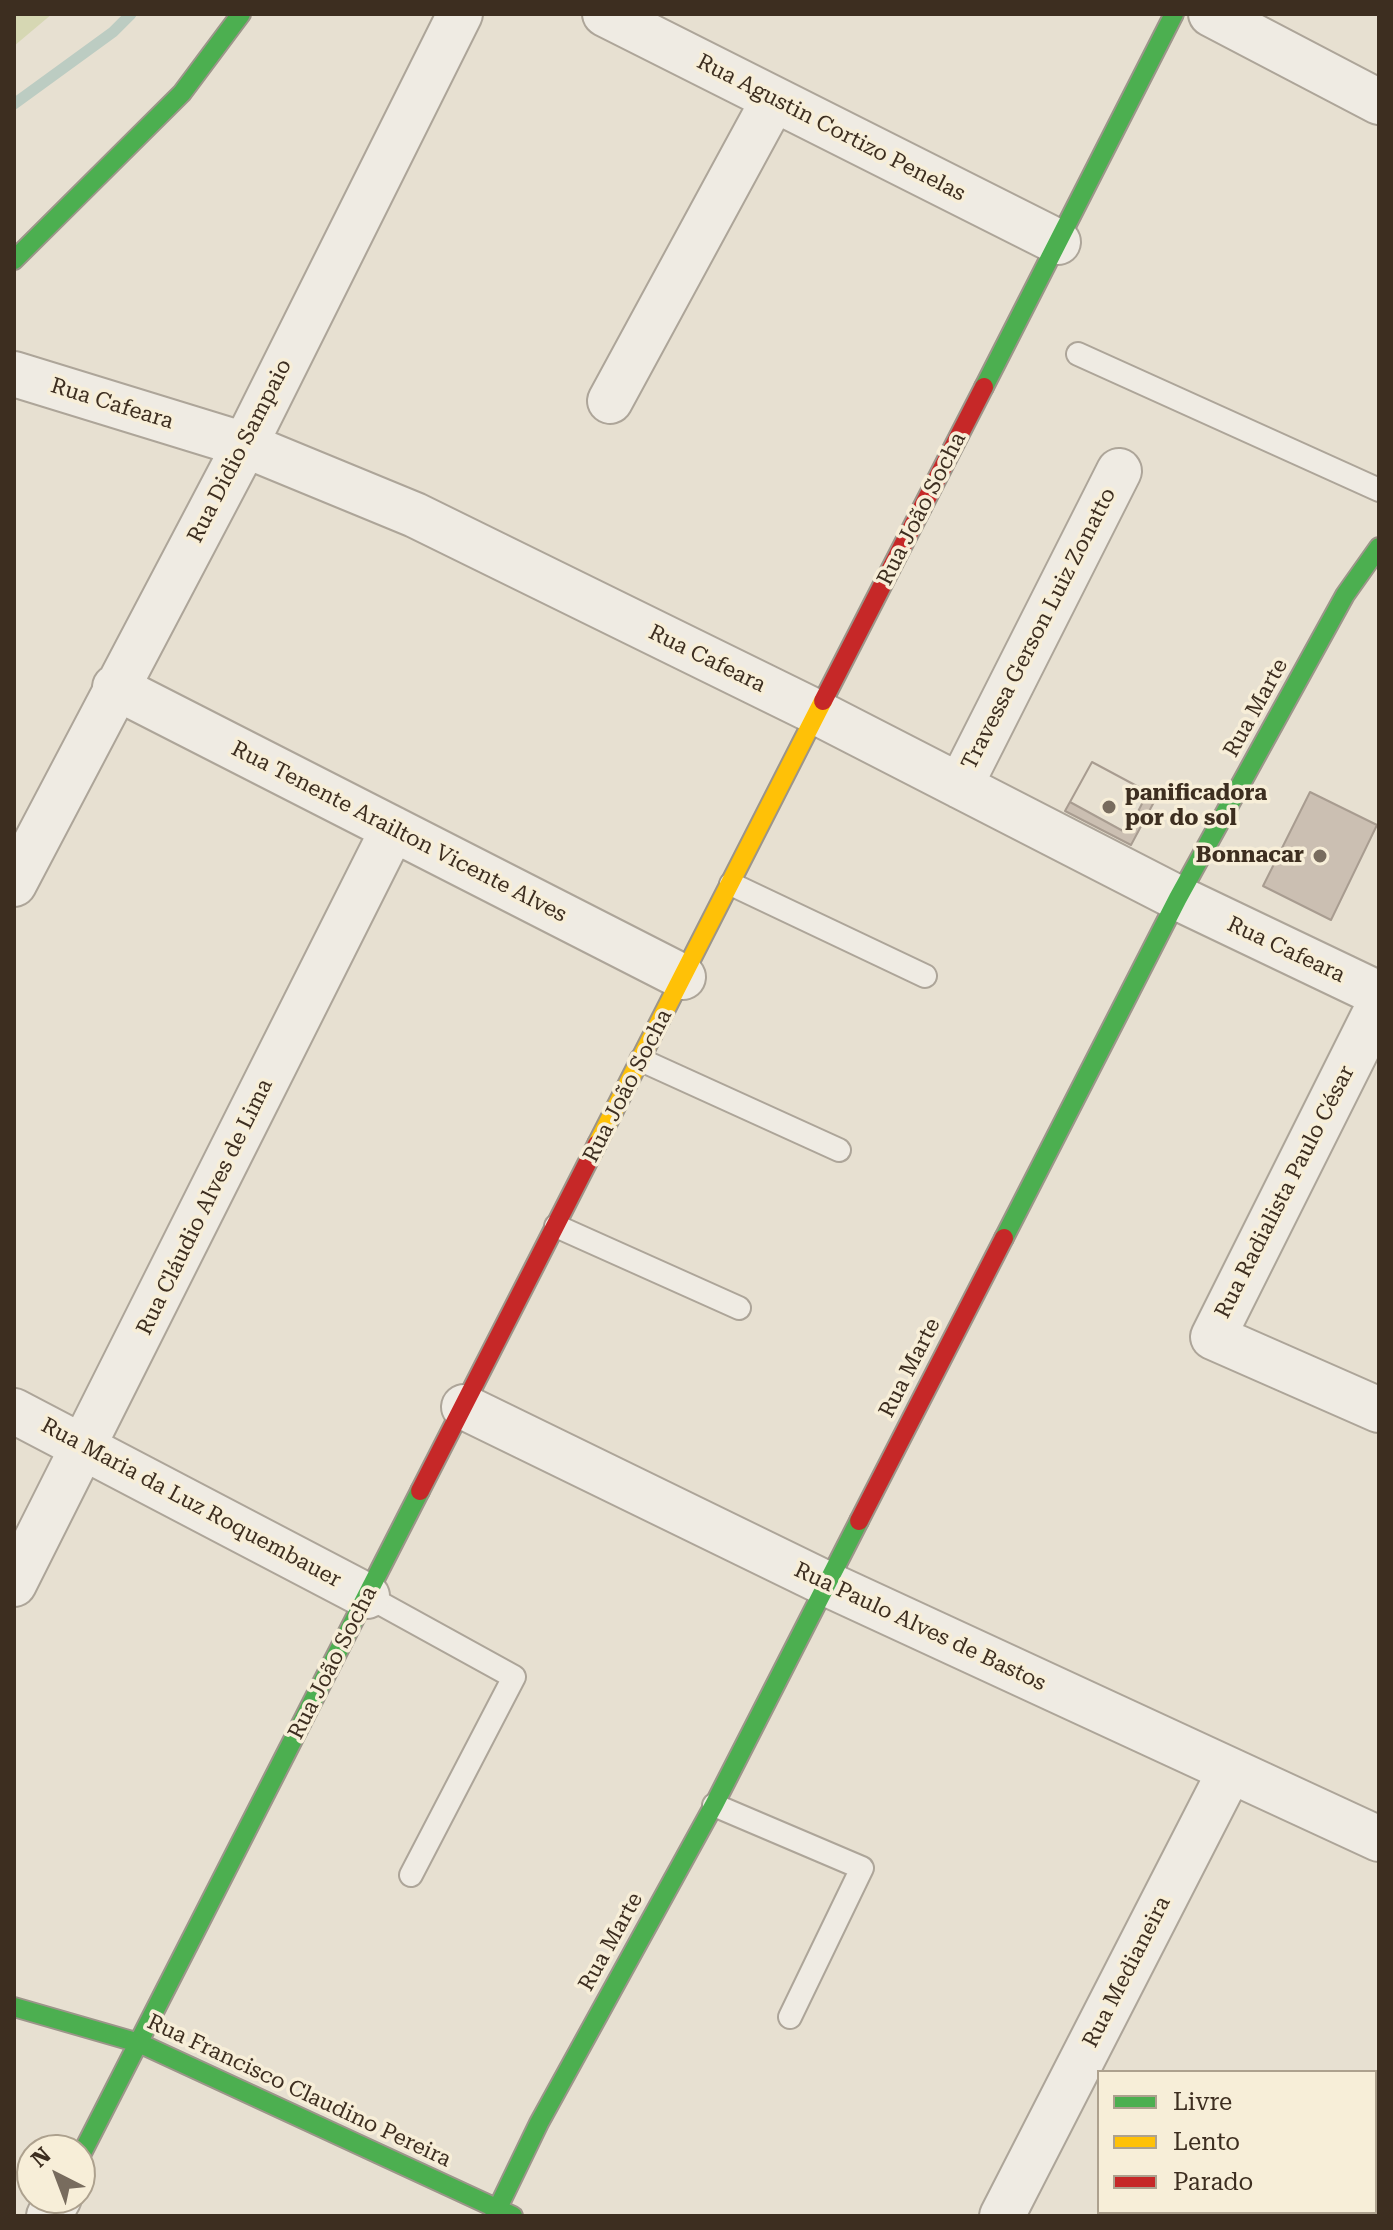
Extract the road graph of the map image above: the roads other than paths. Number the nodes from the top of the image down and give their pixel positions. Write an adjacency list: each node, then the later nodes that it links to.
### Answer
1 (241, 14): 9 (street)
2 (460, 14): 13 (street, Rua Didio Sampaio)
3 (605, 14): 6 (street, Rua Agustin Cortizo Penelas)
4 (1174, 14): 8 (street, Rua João Socha)
5 (1211, 14): 7 (street)
6 (774, 99): 8 (street, Rua Agustin Cortizo Penelas); 12 (street)
7 (1379, 102)
8 (1058, 242): 18 (street, Rua João Socha)
9 (14, 260)
10 (1078, 354): 15 (lane)
11 (14, 374): 13 (street, Rua Cafeara)
12 (610, 401)
13 (245, 445): 17 (street, Rua Didio Sampaio); 18 (street, Rua Cafeara)
14 (1119, 471): 19 (street, Travessa Gerson Luiz Zonatto)
15 (1379, 490)
16 (1379, 547): 23 (street, Rua Marte)
17 (115, 687): 20 (street, Rua Tenente Arailton Vicente Alves); 21 (street, Rua Didio Sampaio)
18 (818, 713): 19 (street, Rua Cafeara); 22 (street, Rua João Socha)
19 (960, 786): 23 (street, Rua Cafeara)
20 (393, 829): 25 (street, Rua Tenente Arailton Vicente Alves); 35 (street, Rua Cláudio Alves de Lima)
21 (14, 884)
22 (731, 884): 24 (lane); 25 (street, Rua João Socha)
23 (1178, 898): 26 (street, Rua Cafeara); 36 (street, Rua Marte)
24 (925, 976)
25 (683, 977): 28 (street, Rua João Socha)
26 (1379, 994)
27 (1379, 1005): 33 (street, Rua Radialista Paulo César)
28 (641, 1060): 29 (lane); 30 (street, Rua João Socha)
29 (839, 1150)
30 (556, 1226): 31 (lane); 32 (street, Rua João Socha)
31 (739, 1308)
32 (464, 1407): 36 (street, Rua Paulo Alves de Bastos); 38 (street, Rua João Socha)
33 (1379, 1410)
34 (14, 1411): 35 (street, Rua Maria da Luz Roquembauer)
35 (85, 1448): 37 (street, Rua Cláudio Alves de Lima); 38 (street, Rua Maria da Luz Roquembauer)
36 (825, 1583): 39 (street, Rua Paulo Alves de Bastos); 40 (street, Rua Marte)
37 (14, 1584)
38 (367, 1596): 42 (lane); 45 (street, Rua João Socha)
39 (1230, 1771): 41 (street, Rua Paulo Alves de Bastos); 48 (street, Rua Medianeira)
40 (714, 1805): 44 (lane); 47 (street, Rua Marte)
41 (1379, 1839)
42 (411, 1875)
43 (14, 2007): 45 (street, Rua Francisco Claudino Pereira)
44 (790, 2017)
45 (139, 2043): 46 (street, Rua João Socha); 47 (street, Rua Francisco Claudino Pereira)
46 (92, 2134)
47 (502, 2214)
48 (1002, 2216)

